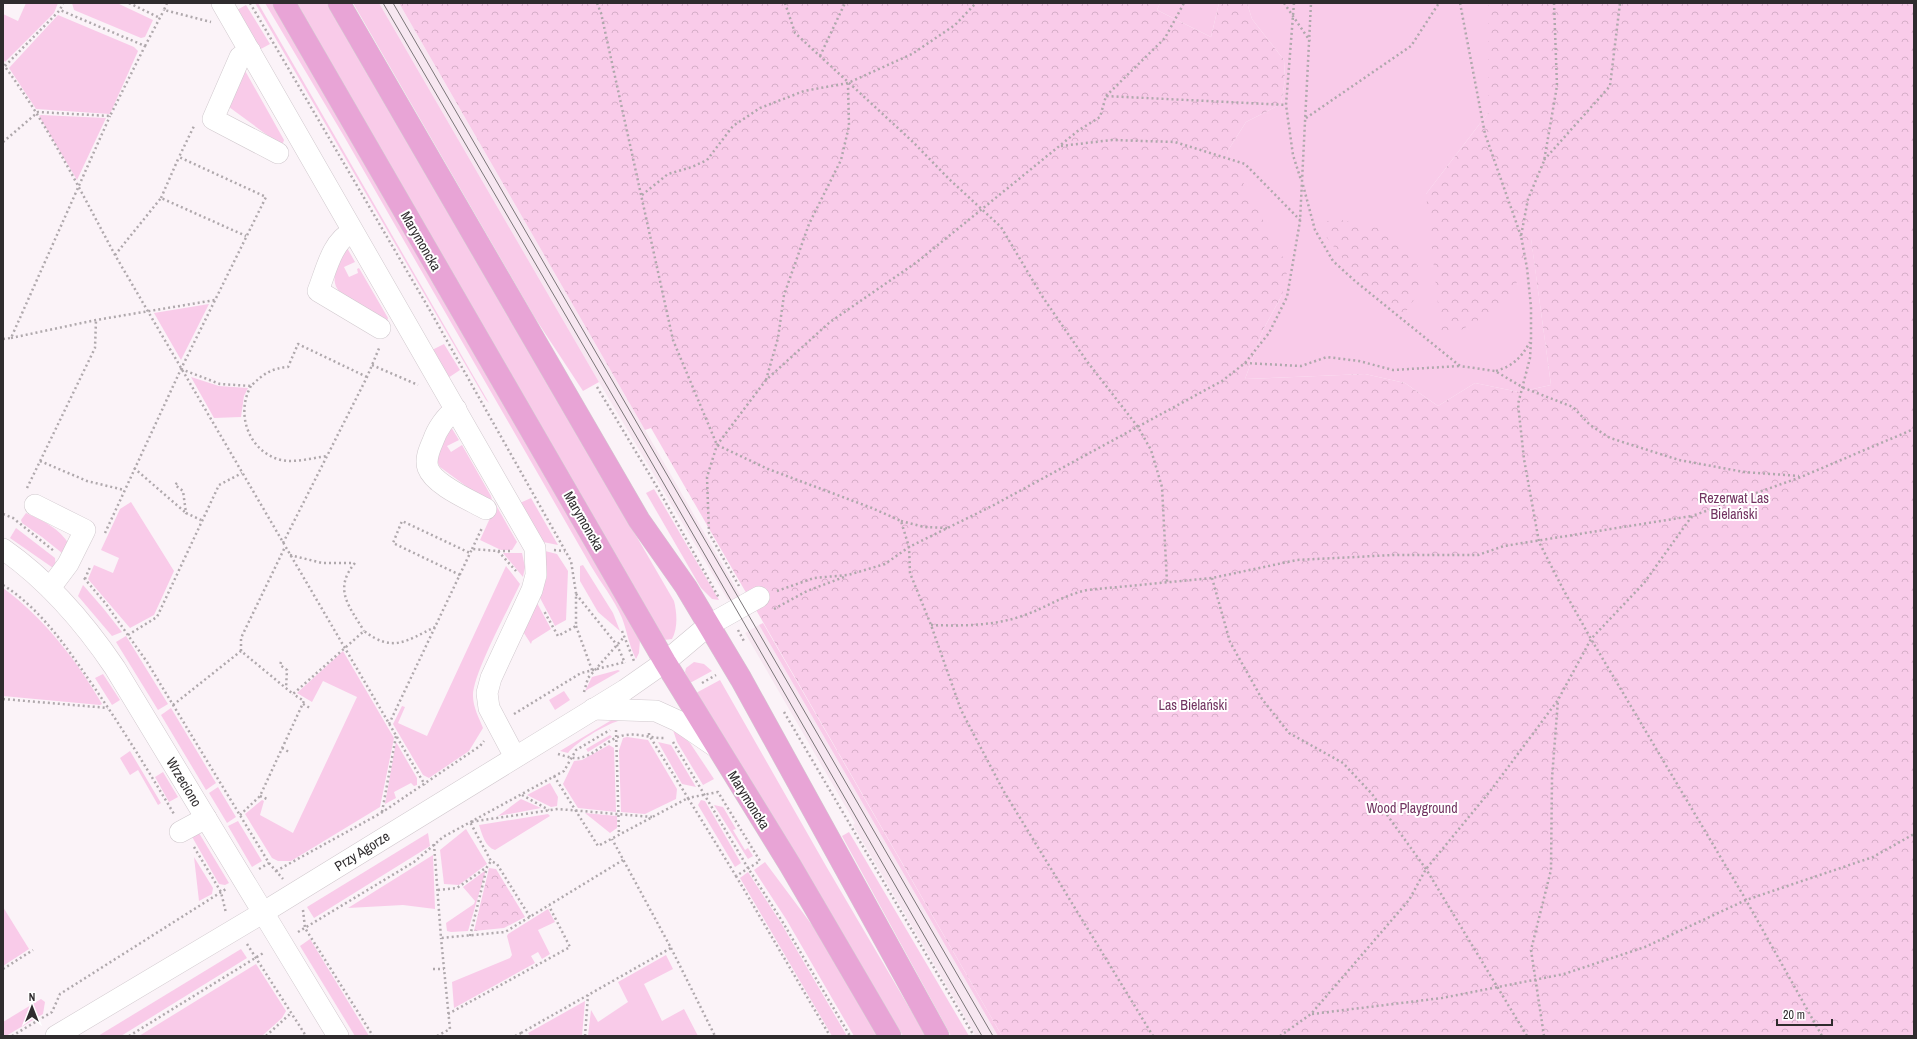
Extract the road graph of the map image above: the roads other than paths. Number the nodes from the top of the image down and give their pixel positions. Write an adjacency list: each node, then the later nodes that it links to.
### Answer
1 (222, 3): 4 (street)
2 (284, 3): 15 (main road, Marymoncka)
3 (339, 3): 14 (main road)
4 (250, 51): 5 (street); 6 (street)
5 (278, 154)
6 (352, 232): 7 (street); 8 (street)
7 (381, 336)
8 (456, 409): 10 (street); 18 (street)
9 (26, 502): 12 (street)
10 (486, 509)
11 (3, 549): 12 (street, Wrzeciono)
12 (50, 588): 19 (street, Wrzeciono)
13 (759, 604): 14 (street, Przy Agorze)
14 (709, 624): 15 (street, Przy Agorze); 25 (main road)
15 (665, 662): 16 (street, Przy Agorze); 17 (main road, Marymoncka)
16 (593, 709): 17 (street); 18 (street, Przy Agorze)
17 (716, 747): 24 (main road, Marymoncka)
18 (523, 752): 21 (street, Przy Agorze)
19 (206, 818): 20 (street); 21 (street, Wrzeciono)
20 (182, 831)
21 (264, 912): 22 (street, Przy Agorze); 23 (street, Wrzeciono)
22 (56, 1036)
23 (338, 1036)
24 (890, 1036)
25 (938, 1036)

